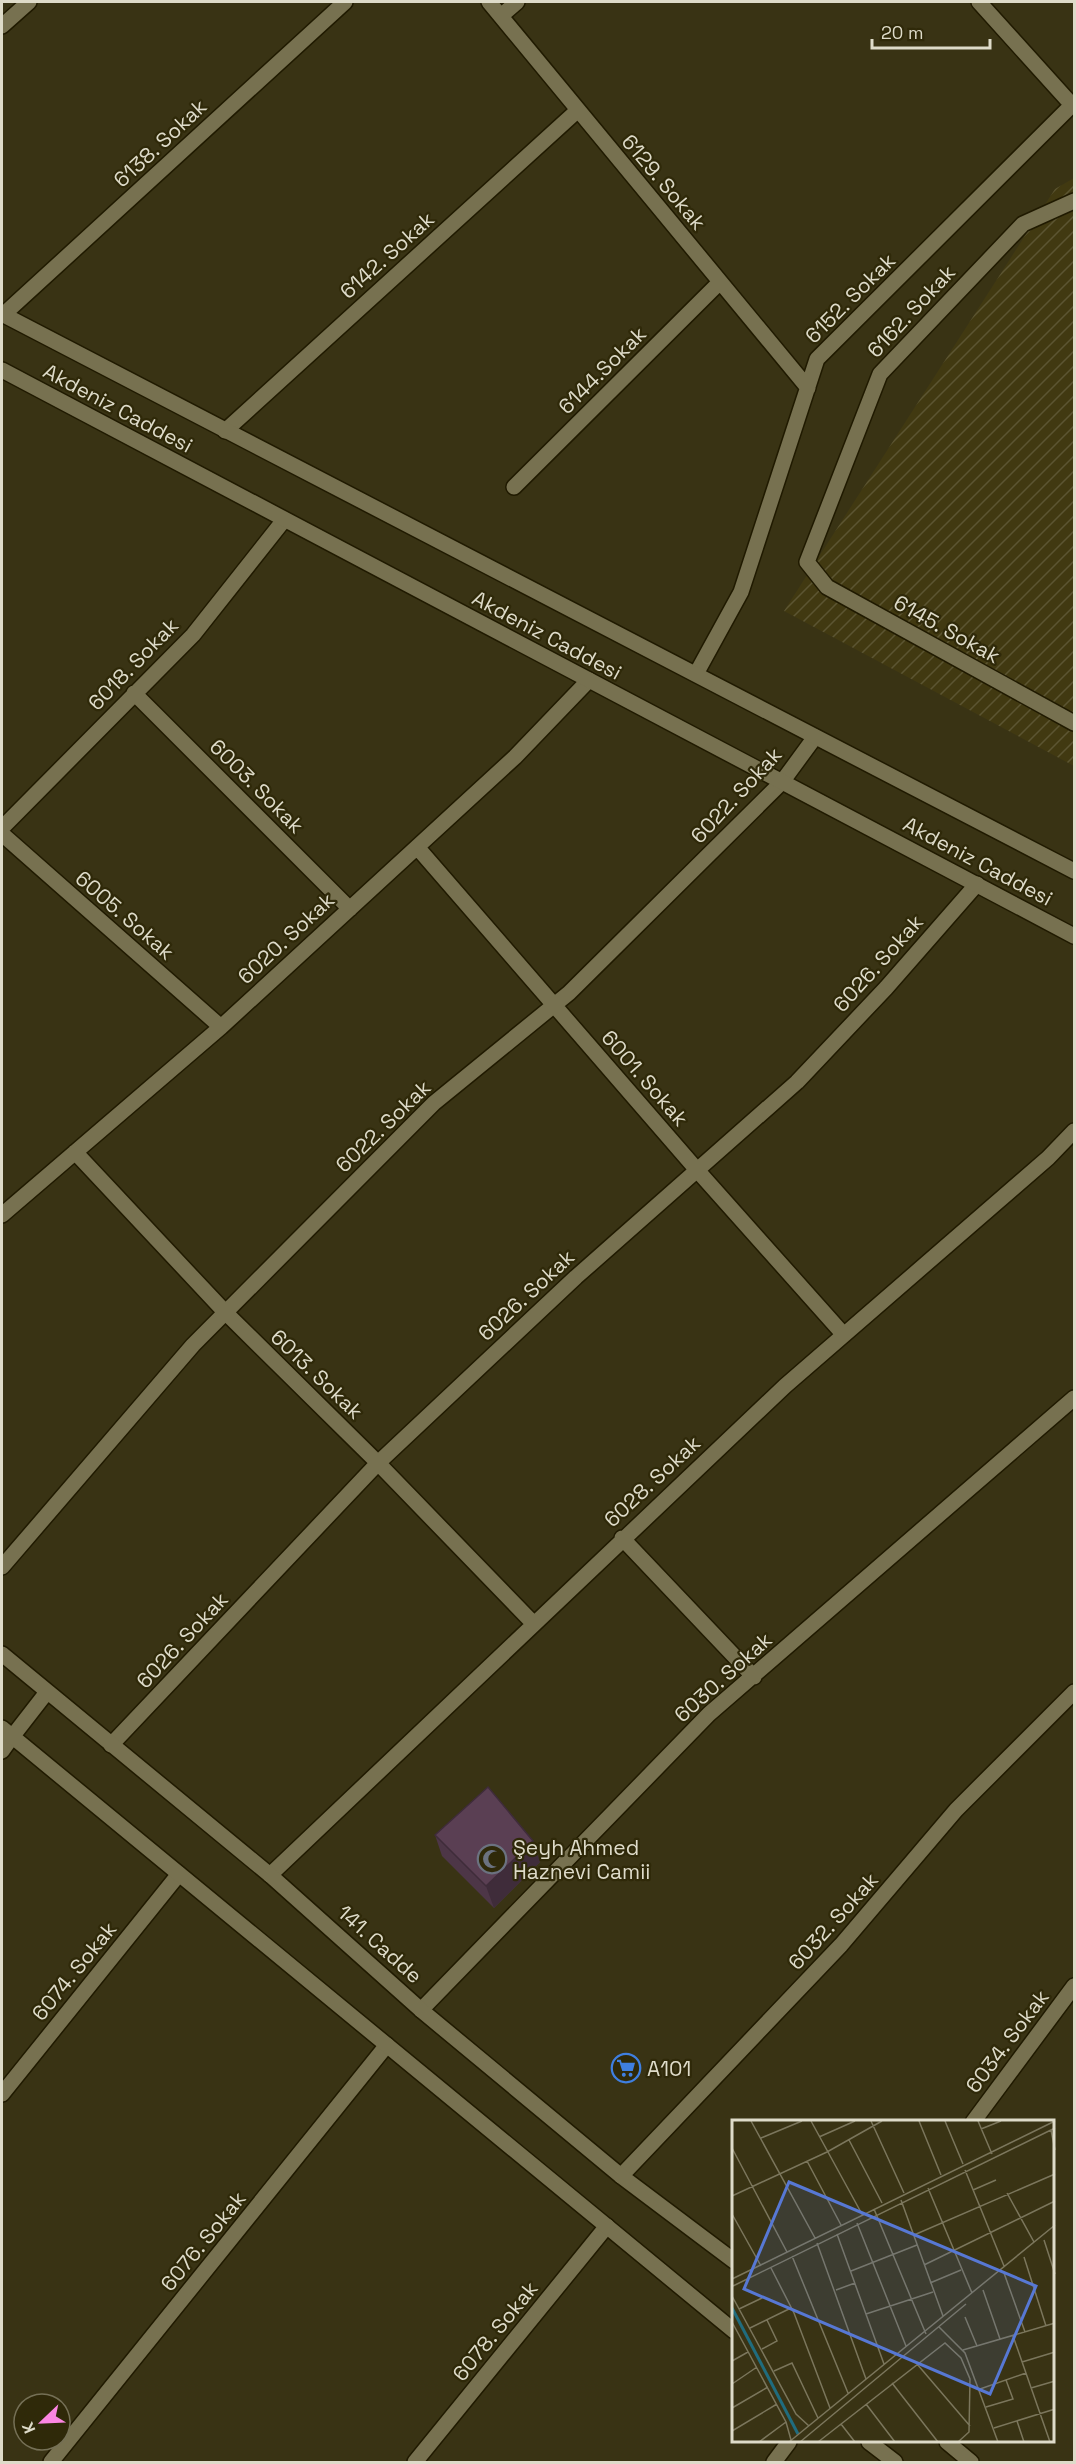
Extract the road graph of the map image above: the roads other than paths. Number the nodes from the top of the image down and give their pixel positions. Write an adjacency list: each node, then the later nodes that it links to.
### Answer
1 (29, 2): 7 (street)
2 (345, 2): 12 (street, 6138. Sokak)
3 (489, 2): 6 (street, 6129. Sokak)
4 (517, 2): 6 (street)
5 (979, 2): 8 (street)
6 (501, 16): 9 (street, 6129. Sokak)
7 (2, 26)
8 (1073, 104): 14 (street, 6152. Sokak)
9 (578, 110): 11 (street, 6129. Sokak); 15 (street, 6142. Sokak)
10 (1074, 201): 18 (street, 6162. Sokak)
11 (720, 282): 14 (street, 6129. Sokak); 16 (street, 6144.Sokak)
12 (2, 315): 15 (street, Akdeniz Caddesi)
13 (2, 370): 17 (street, Akdeniz Caddesi)
14 (808, 388): 19 (street, 6152. Sokak)
15 (225, 431): 19 (street, Akdeniz Caddesi)
16 (514, 488)
17 (284, 520): 20 (street, Akdeniz Caddesi); 21 (street, 6018. Sokak)
18 (807, 562): 22 (street, 6145. Sokak)
19 (696, 674): 23 (street, Akdeniz Caddesi)
20 (589, 680): 24 (street, Akdeniz Caddesi); 27 (street, 6020. Sokak)
21 (134, 693): 25 (street, 6018. Sokak); 30 (street, 6003. Sokak)
22 (1074, 723)
23 (815, 737): 24 (street, 6022. Sokak); 28 (street, Akdeniz Caddesi)
24 (782, 782): 29 (street, Akdeniz Caddesi); 32 (street, 6022. Sokak)
25 (2, 828)
26 (2, 834): 33 (street, 6005. Sokak)
27 (417, 847): 30 (street, 6020. Sokak); 32 (street, 6001. Sokak)
28 (1074, 871)
29 (977, 884): 31 (street, Akdeniz Caddesi); 36 (street, 6026. Sokak)
30 (350, 909): 33 (street, 6020. Sokak)
31 (1074, 936)
32 (554, 1005): 36 (street, 6001. Sokak); 38 (street, 6022. Sokak)
33 (221, 1027): 35 (street, 6020. Sokak)
34 (1074, 1131): 39 (street, 6028. Sokak)
35 (75, 1152): 37 (street, 6020. Sokak); 38 (street, 6013. Sokak)
36 (697, 1170): 39 (street, 6001. Sokak); 41 (street, 6026. Sokak)
37 (2, 1215)
38 (225, 1312): 41 (street, 6013. Sokak); 43 (street, 6022. Sokak)
39 (844, 1335): 42 (street, 6028. Sokak)
40 (1074, 1398): 46 (street, 6030. Sokak)
41 (378, 1463): 44 (street, 6013. Sokak); 50 (street, 6026. Sokak)
42 (622, 1539): 44 (street, 6028. Sokak); 46 (street)
43 (2, 1567)
44 (533, 1623): 53 (street, 6028. Sokak)
45 (2, 1654): 47 (street, 141. Cadde)
46 (754, 1677): 55 (street, 6030. Sokak)
47 (47, 1692): 49 (street); 50 (street, 141. Cadde)
48 (1074, 1692): 59 (street, 6032. Sokak)
49 (7, 1733): 51 (street); 52 (street)
50 (111, 1745): 53 (street, 141. Cadde)
51 (2, 1751)
52 (179, 1874): 56 (street); 57 (street, 6074. Sokak)
53 (270, 1875): 55 (street, 141. Cadde)
54 (1072, 1995): 58 (street, 6034. Sokak)
55 (422, 2010): 59 (street, 141. Cadde)
56 (387, 2045): 60 (street); 66 (street, 6076. Sokak)
57 (2, 2094)
58 (975, 2120)
59 (621, 2176): 61 (street, 141. Cadde)
60 (607, 2226): 62 (street); 67 (street, 6078. Sokak)
61 (732, 2259)
62 (732, 2329)
63 (788, 2443): 68 (street)
64 (870, 2443): 69 (street)
65 (948, 2443): 70 (street)
66 (51, 2463)
67 (415, 2463)
68 (774, 2463)
69 (894, 2463)
70 (971, 2463)

